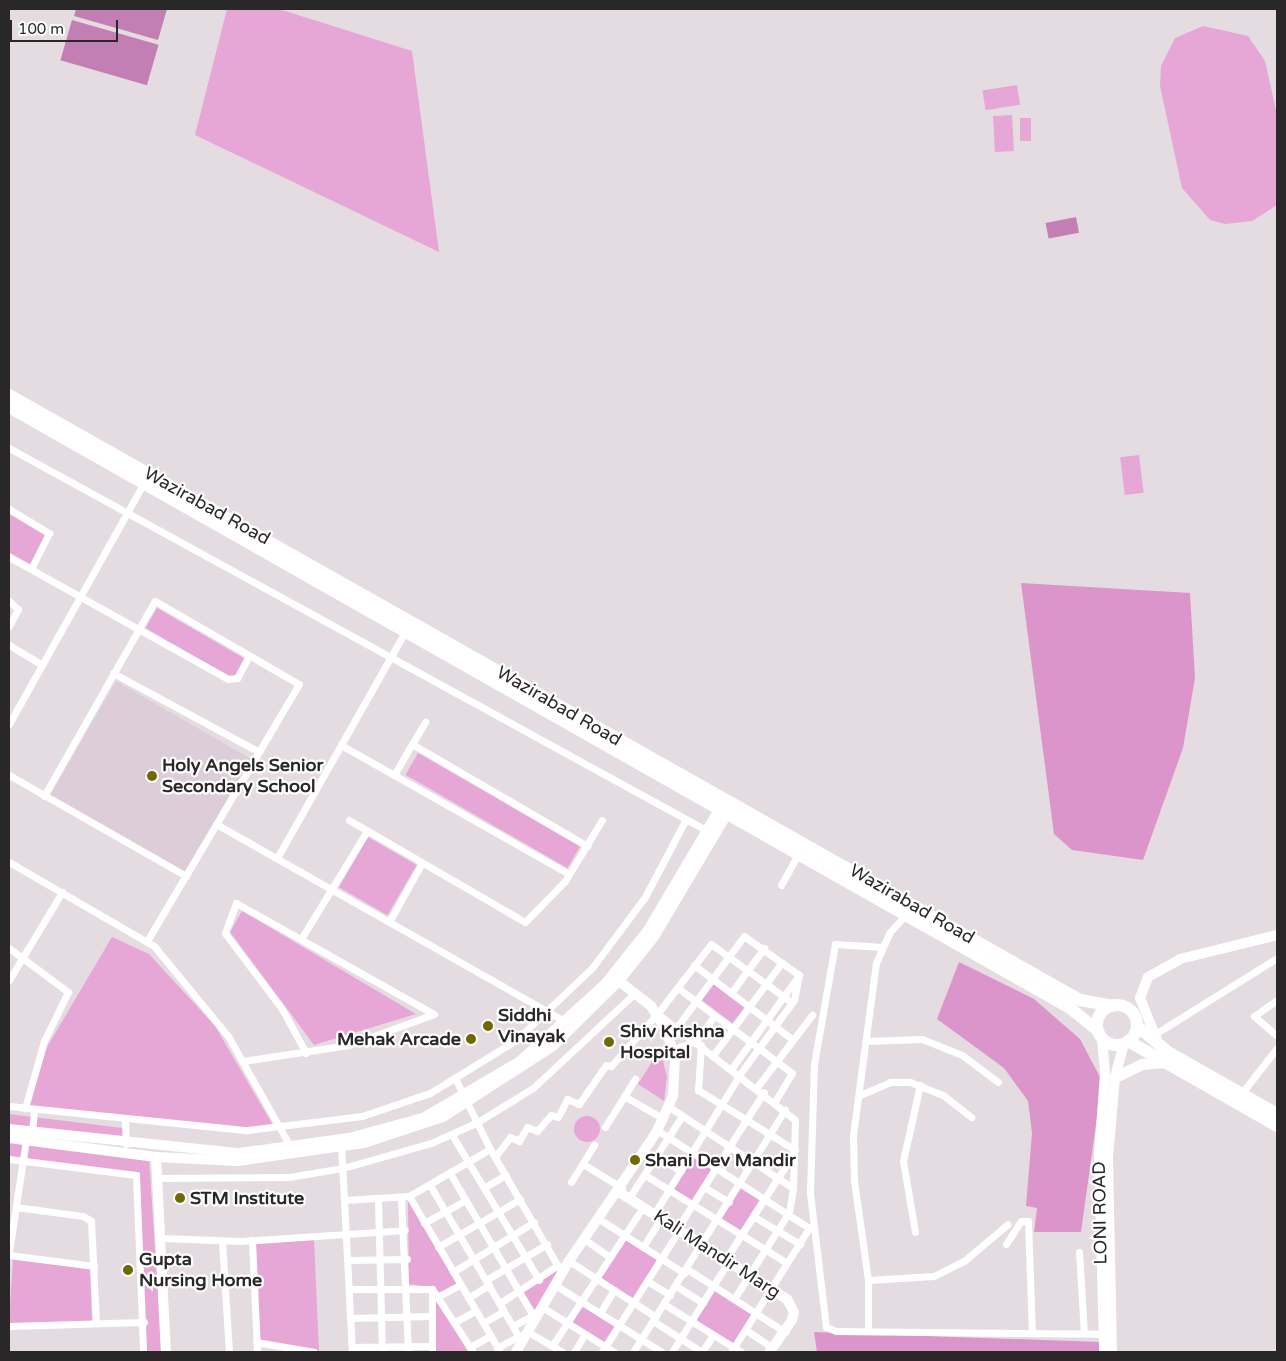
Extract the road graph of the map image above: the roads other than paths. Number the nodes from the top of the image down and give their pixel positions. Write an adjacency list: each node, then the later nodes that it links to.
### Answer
1 (9, 395): 4 (highway, Wazirabad Road)
2 (9, 407): 4 (highway, Wazirabad Road)
3 (9, 448): 6 (street)
4 (146, 478): 6 (street); 13 (highway, Wazirabad Road); 27 (highway, Wazirabad Road)
5 (9, 509): 8 (street)
6 (127, 513): 9 (street); 16 (street)
7 (9, 557): 8 (street)
8 (31, 569): 9 (street)
9 (80, 597): 12 (street); 17 (street)
10 (9, 601): 11 (street)
11 (9, 626)
12 (137, 630): 15 (street); 15 (street); 18 (street)
13 (405, 632): 16 (street); 27 (highway, Wazirabad Road)
14 (9, 645): 17 (street)
15 (249, 655): 23 (street)
16 (390, 657): 22 (street); 28 (street)
17 (42, 665): 20 (street)
18 (113, 673): 23 (street); 26 (street)
19 (425, 722): 21 (street)
20 (9, 724)
21 (412, 744): 24 (street); 34 (street)
22 (341, 745): 24 (street); 36 (street)
23 (259, 752): 31 (street)
24 (394, 775): 39 (street)
25 (9, 776): 26 (street)
26 (44, 796): 40 (street)
27 (726, 806): 32 (street); 35 (highway, Wazirabad Road); 59 (street); 71 (highway, Wazirabad Road)
28 (686, 819): 32 (street); 72 (street)
29 (350, 820): 33 (street)
30 (602, 820): 34 (street)
31 (216, 824): 36 (street); 40 (street)
32 (706, 830): 59 (street)
33 (367, 831): 38 (street); 42 (street)
34 (587, 846): 39 (street)
35 (799, 853): 41 (street); 44 (highway, Wazirabad Road)
36 (277, 858): 42 (street)
37 (9, 862): 43 (street)
38 (422, 864): 39 (street); 45 (street)
39 (569, 874)
40 (186, 876): 48 (street)
41 (781, 885)
42 (332, 890): 45 (street); 47 (street)
43 (62, 892): 48 (street); 52 (street)
44 (906, 914): 49 (street); 82 (highway, Wazirabad Road)
45 (389, 922): 72 (street)
46 (1277, 935): 85 (street)
47 (301, 939): 93 (street); 93 (street)
48 (147, 941): 95 (street)
49 (882, 947): 86 (street); 277 (street)
50 (9, 948): 52 (street)
51 (764, 948): 53 (street); 55 (street); 57 (street)
52 (22, 956): 61 (street); 115 (street)
53 (729, 956): 56 (street); 57 (street); 60 (street)
54 (1277, 958): 85 (street)
55 (782, 962): 58 (street); 62 (street)
56 (694, 966): 60 (street); 63 (street)
57 (748, 970): 62 (street); 65 (street)
58 (799, 975): 66 (street); 69 (street)
59 (616, 978): 64 (street); 77 (street)
60 (712, 979): 65 (street); 68 (street)
61 (9, 980)
62 (766, 984): 66 (street); 70 (street)
63 (678, 988): 68 (street); 73 (street)
64 (635, 993): 73 (street); 124 (street)
65 (731, 993): 70 (street)
66 (784, 997): 69 (street); 76 (street)
67 (1277, 1000): 83 (street)
68 (696, 1001): 74 (street); 80 (street)
69 (791, 1002): 78 (street)
70 (749, 1006): 76 (street); 81 (street)
71 (1113, 1006): 79 (highway); 82 (highway)
72 (549, 1013): 77 (street); 102 (street)
73 (657, 1014): 80 (street); 92 (street); 146 (street)
74 (715, 1015): 81 (street); 88 (street)
75 (812, 1016): 84 (street)
76 (767, 1020): 78 (street); 87 (street)
77 (571, 1025): 110 (street)
78 (774, 1026): 84 (street); 90 (street)
79 (1137, 1026): 85 (highway); 89 (highway)
80 (677, 1027): 88 (street)
81 (732, 1028): 87 (street); 94 (street)
82 (1100, 1034): 89 (highway); 101 (street)
83 (1277, 1036)
84 (794, 1040): 96 (street)
85 (1157, 1040): 108 (highway)
86 (866, 1041): 103 (street); 107 (street)
87 (751, 1042): 90 (street); 98 (street)
88 (699, 1043): 92 (street); 94 (street); 113 (street)
89 (1126, 1043): 97 (highway); 101 (street)
90 (758, 1048): 96 (street); 99 (street)
91 (1277, 1048): 108 (street)
92 (672, 1050): 114 (street)
93 (306, 1053): 95 (street)
94 (714, 1054): 98 (street)
95 (243, 1061): 127 (street)
96 (777, 1062): 105 (street); 111 (street)
97 (1168, 1062): 101 (main road); 126 (highway)
98 (732, 1068): 99 (street)
99 (740, 1074): 105 (street); 113 (street)
100 (635, 1079): 109 (street)
101 (1112, 1079): 184 (street, LONI ROAD); 184 (street, LONI ROAD)
102 (456, 1080): 110 (street); 127 (street)
103 (998, 1082)
104 (920, 1085): 107 (street); 120 (street); 196 (street)
105 (757, 1087): 106 (street)
106 (764, 1092): 111 (street); 123 (street)
107 (860, 1094): 233 (street)
108 (1241, 1094): 118 (highway)
109 (624, 1096): 121 (street); 125 (street)
110 (466, 1101): 124 (street); 137 (street)
111 (775, 1101): 117 (street)
112 (9, 1106): 115 (street)
113 (722, 1106): 123 (street); 130 (street)
114 (670, 1107): 119 (street); 121 (street)
115 (24, 1108): 116 (street)
116 (34, 1109): 122 (street); 132 (street)
117 (785, 1110): 133 (street); 142 (street)
118 (1277, 1114)
119 (682, 1116): 130 (street); 134 (street)
120 (971, 1117)
121 (664, 1119): 129 (street)
122 (125, 1120): 127 (street); 136 (street)
123 (745, 1121): 133 (street); 139 (street)
124 (476, 1123): 131 (street); 141 (street)
125 (605, 1126)
126 (1277, 1126)
127 (280, 1128): 140 (street)
128 (9, 1129): 132 (street)
129 (658, 1130): 134 (street); 166 (street)
130 (706, 1131): 139 (street); 144 (street)
131 (452, 1135): 149 (street); 153 (street)
132 (29, 1136): 135 (street); 136 (street); 143 (street); 148 (street)
133 (770, 1136): 142 (street); 150 (street)
134 (669, 1137): 144 (street); 145 (street)
135 (9, 1138)
136 (126, 1144): 143 (street)
137 (341, 1144): 140 (street); 143 (street); 153 (street)
138 (594, 1145): 151 (street)
139 (730, 1146): 150 (street); 152 (street)
140 (291, 1149): 143 (street)
141 (490, 1149): 146 (street); 149 (street)
142 (794, 1151): 158 (street); 165 (street)
143 (156, 1152): 159 (street)
144 (693, 1152): 152 (street); 154 (street)
145 (656, 1156): 154 (street); 155 (street)
146 (495, 1157): 156 (street)
147 (9, 1159): 148 (street)
148 (23, 1161): 177 (street); 268 (street)
149 (468, 1162): 157 (street); 163 (street)
150 (754, 1162): 158 (street); 161 (street)
151 (582, 1164): 160 (street); 166 (street)
152 (716, 1167): 161 (street); 164 (street)
153 (343, 1168): 159 (street); 172 (street)
154 (681, 1171): 167 (street)
155 (645, 1174): 167 (street); 171 (street)
156 (506, 1175): 163 (street); 170 (street)
157 (451, 1176): 162 (street); 174 (street)
158 (777, 1176): 165 (street); 169 (street)
159 (158, 1178): 201 (street)
160 (571, 1182)
161 (741, 1183): 169 (street); 175 (street)
162 (431, 1187): 168 (street); 180 (street)
163 (485, 1187): 179 (street)
164 (704, 1187): 175 (street); 176 (street)
165 (793, 1188): 181 (street)
166 (620, 1190): 171 (street, Kali Mandir Marg); 185 (street)
167 (669, 1190): 176 (street); 182 (street)
168 (405, 1197): 173 (street); 189 (street); 192 (street)
169 (764, 1197): 181 (street); 183 (street)
170 (520, 1198): 179 (street); 188 (street)
171 (629, 1198): 178 (street, Kali Mandir Marg)
172 (345, 1200): 173 (street); 191 (street)
173 (378, 1200): 195 (street)
174 (466, 1200): 180 (street); 187 (street)
175 (729, 1202): 186 (street)
176 (692, 1205): 186 (street); 193 (street)
177 (16, 1207): 214 (street); 225 (street)
178 (643, 1207): 182 (street, Kali Mandir Marg); 199 (street)
179 (499, 1211): 187 (street); 198 (street)
180 (446, 1212): 189 (street); 197 (street)
181 (789, 1212): 194 (street); 206 (street)
182 (657, 1216): 193 (street, Kali Mandir Marg); 211 (street)
183 (752, 1216): 194 (street); 200 (street)
184 (1103, 1218): 282 (street, LONI ROAD); 314 (street, LONI ROAD)
185 (599, 1219): 199 (street); 203 (street)
186 (717, 1221): 200 (street); 208 (street)
187 (479, 1222): 197 (street); 209 (street)
188 (534, 1222): 198 (street); 205 (street)
189 (424, 1223): 210 (street)
190 (1008, 1224): 233 (street)
191 (348, 1230): 195 (street); 202 (street); 220 (street)
192 (405, 1230): 195 (street); 219 (street)
193 (678, 1230): 208 (street, Kali Mandir Marg); 218 (street)
194 (777, 1230): 206 (street); 212 (street)
195 (381, 1232): 221 (street)
196 (915, 1232)
197 (459, 1234): 210 (street); 217 (street)
198 (512, 1234): 209 (street); 215 (street)
199 (625, 1235): 211 (street); 216 (street)
200 (740, 1236): 212 (street); 223 (street)
201 (160, 1238): 204 (street); 300 (street)
202 (252, 1240): 204 (street); 288 (street)
203 (584, 1240): 216 (street); 222 (street)
204 (222, 1241): 301 (street)
205 (547, 1244): 215 (street); 227 (street)
206 (800, 1244): 224 (street)
207 (1006, 1244): 279 (street)
208 (702, 1245): 223 (street, Kali Mandir Marg); 228 (street)
209 (493, 1246): 217 (street); 226 (street)
210 (438, 1247): 229 (street)
211 (643, 1247): 218 (street)
212 (765, 1250): 224 (street); 230 (street)
213 (1079, 1252): 280 (street)
214 (9, 1254): 225 (street)
215 (525, 1257): 226 (street); 232 (street)
216 (610, 1257): 231 (street)
217 (473, 1258): 229 (street); 235 (street)
218 (661, 1258): 228 (street); 234 (street)
219 (406, 1259): 221 (street); 241 (street)
220 (348, 1260): 221 (street); 242 (street)
221 (381, 1260): 240 (street)
222 (569, 1261): 227 (street); 231 (street)
223 (727, 1261): 230 (street, Kali Mandir Marg); 238 (street)
224 (787, 1263): 244 (street)
225 (94, 1266): 270 (street)
226 (506, 1269): 235 (street); 246 (street)
227 (560, 1269): 232 (street); 237 (street)
228 (685, 1271): 238 (street); 239 (street)
229 (453, 1272): 236 (street)
230 (750, 1276): 244 (street, Kali Mandir Marg); 250 (street)
231 (596, 1278): 245 (street); 251 (street)
232 (539, 1280): 246 (street)
233 (868, 1280): 277 (street)
234 (647, 1281): 247 (street); 252 (street)
235 (488, 1283): 249 (street); 253 (street)
236 (460, 1285): 248 (street); 249 (street)
237 (555, 1285): 251 (street); 256 (street)
238 (714, 1285): 250 (street); 254 (street)
239 (676, 1286): 247 (street); 254 (street)
240 (382, 1288): 241 (street); 242 (street); 265 (street)
241 (407, 1288): 243 (street); 262 (street)
242 (350, 1289): 264 (street)
243 (432, 1289): 248 (street); 261 (street)
244 (772, 1289): 260 (street); 278 (street, Kali Mandir Marg)
245 (614, 1290): 252 (street); 259 (street)
246 (519, 1292): 253 (street); 263 (street)
247 (670, 1295): 255 (street)
248 (440, 1296): 269 (street)
249 (468, 1298): 257 (street)
250 (734, 1299): 260 (street)
251 (581, 1301): 259 (street); 272 (street)
252 (634, 1302): 266 (street); 273 (street)
253 (500, 1303): 258 (street)
254 (702, 1303): 267 (street)
255 (664, 1304): 266 (street); 267 (street)
256 (542, 1307): 263 (street); 272 (street)
257 (476, 1311): 269 (street); 271 (street)
258 (504, 1311): 271 (street); 275 (street)
259 (600, 1313): 273 (street)
260 (756, 1314): 276 (street); 278 (street)
261 (432, 1316): 262 (street); 292 (street)
262 (407, 1317): 265 (street); 291 (street)
263 (534, 1317): 275 (street); 285 (street)
264 (350, 1318): 265 (street); 293 (street)
265 (382, 1318): 290 (street)
266 (655, 1319): 286 (street); 287 (street)
267 (691, 1321): 283 (street); 286 (street)
268 (144, 1322): 270 (street); 299 (street)
269 (455, 1322): 294 (street)
270 (96, 1323): 274 (street)
271 (483, 1323): 284 (street)
272 (567, 1323): 281 (street); 289 (street)
273 (619, 1325): 287 (street); 296 (street)
274 (9, 1326)
275 (513, 1326): 285 (street)
276 (746, 1330): 297 (street); 298 (street)
277 (868, 1330): 279 (street)
278 (785, 1332): 298 (street, Kali Mandir Marg)
279 (1032, 1332): 280 (street)
280 (1084, 1333): 282 (street)
281 (585, 1334): 296 (street); 306 (street)
282 (1103, 1334): 313 (street, LONI ROAD)
283 (713, 1335): 297 (street); 311 (street)
284 (490, 1336): 294 (street); 295 (street)
285 (523, 1337): 289 (street); 295 (street); 304 (street)
286 (680, 1338): 310 (street); 311 (street)
287 (642, 1339): 308 (street); 309 (street)
288 (256, 1342): 302 (street); 303 (street)
289 (552, 1346): 305 (street)
290 (382, 1349): 291 (street); 293 (street)
291 (408, 1349): 292 (street)
292 (432, 1349)
293 (352, 1350)
294 (471, 1350)
295 (498, 1350)
296 (603, 1350): 307 (street)
297 (732, 1350): 312 (street)
298 (772, 1350)
299 (143, 1352)
300 (166, 1352)
301 (229, 1352)
302 (257, 1352)
303 (314, 1352)
304 (516, 1352)
305 (562, 1352)
306 (574, 1352)
307 (614, 1352)
308 (633, 1352)
309 (662, 1352)
310 (672, 1352)
311 (702, 1352)
312 (741, 1352)
313 (1104, 1352)
314 (1112, 1352)

